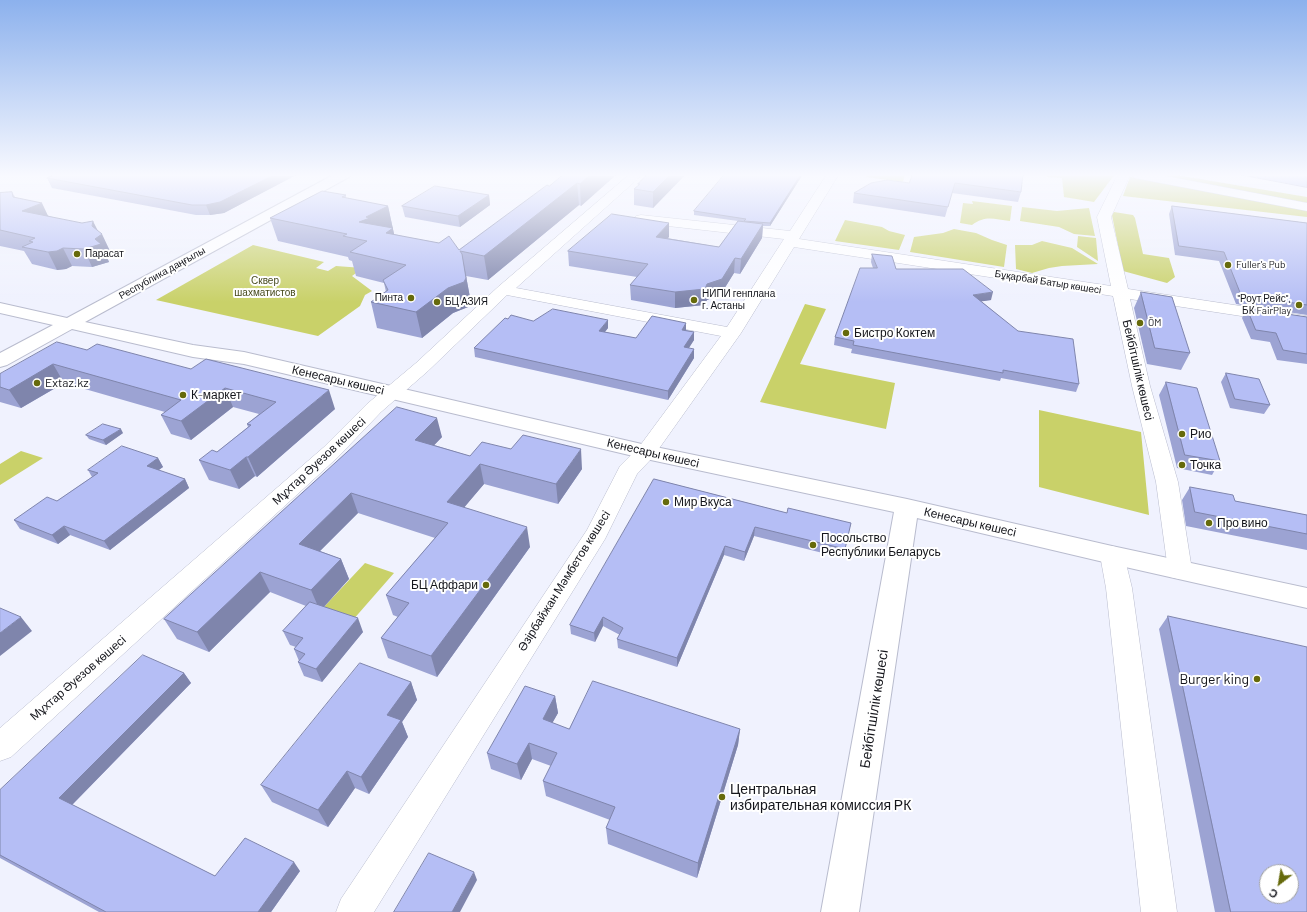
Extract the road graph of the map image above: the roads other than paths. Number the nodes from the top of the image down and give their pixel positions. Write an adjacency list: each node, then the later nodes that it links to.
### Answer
1 (267, 217): 11 (main road, Республика даңғылы)
2 (588, 217): 7 (street, Мұхтар Әуезов көшесі)
3 (805, 217): 6 (street, Әзірбайжан Мәмбетов көшесі)
4 (1104, 217): 8 (street, Бейбітшілік көшесі)
5 (631, 218): 6 (street, Бұқарбай Батыр көшесі)
6 (791, 239): 8 (street, Бұқарбай Батыр көшесі); 12 (street, Әзірбайжан Мәмбетов көшесі)
7 (504, 290): 12 (street); 14 (street, Мұхтар Әуезов көшесі)
8 (1120, 293): 10 (street, Бұқарбай Батыр көшесі); 18 (street, Бейбітшілік көшесі)
9 (0, 308): 11 (main road, Кенесары көшесі)
10 (1307, 321)
11 (69, 324): 13 (main road, Республика даңғылы); 14 (main road, Кенесары көшесі)
12 (732, 333): 15 (street, Әзірбайжан Мәмбетов көшесі)
13 (0, 361)
14 (392, 393): 15 (main road, Кенесары көшесі); 20 (street, Мұхтар Әуезов көшесі)
15 (646, 452): 16 (main road, Кенесары көшесі); 21 (street, Әзірбайжан Мәмбетов көшесі)
16 (906, 507): 17 (main road, Кенесары көшесі); 22 (main road, Бейбітшілік көшесі)
17 (1112, 555): 18 (main road, Кенесары көшесі); 23 (street)
18 (1180, 570): 19 (main road, Кенесары көшесі)
19 (1307, 598)
20 (0, 747)
21 (354, 912)
22 (840, 912)
23 (1159, 912)

